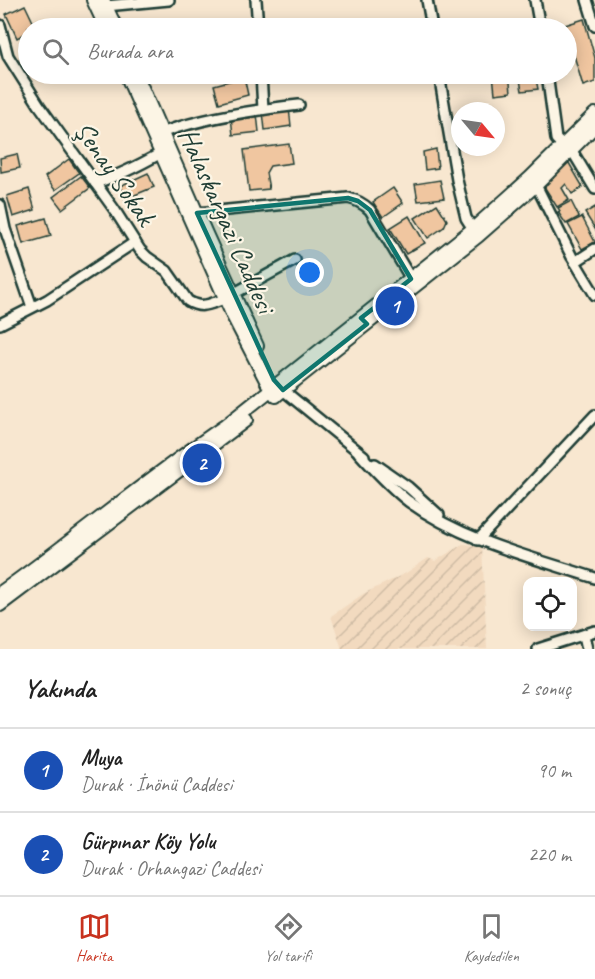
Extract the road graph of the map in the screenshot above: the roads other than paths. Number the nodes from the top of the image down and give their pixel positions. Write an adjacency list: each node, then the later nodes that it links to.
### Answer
1 (93, 0): 8 (main road)
2 (168, 0): 7 (street)
3 (256, 0): 10 (street)
4 (428, 0): 11 (street)
5 (535, 0): 12 (street)
6 (587, 0): 14 (street)
7 (105, 3): 9 (main road)
8 (101, 18)
9 (112, 18)
10 (257, 18)
11 (431, 18)
12 (538, 18)
13 (0, 25): 15 (street, Şenay Sokak)
14 (595, 26)
15 (4, 57): 16 (street, Şenay Sokak)
16 (18, 76)
17 (24, 84): 31 (street, Şenay Sokak)
18 (131, 84): 27 (main road)
19 (140, 84): 27 (main road, Halaskargazi Caddesi)
20 (262, 84): 24 (street)
21 (441, 84): 36 (street)
22 (548, 84): 28 (street)
23 (299, 105): 24 (street)
24 (263, 109): 27 (street)
25 (595, 114): 28 (main road)
26 (595, 126): 28 (main road)
27 (158, 134): 29 (main road); 34 (main road, Halaskargazi Caddesi)
28 (567, 147): 30 (main road); 32 (street)
29 (161, 153): 31 (street); 34 (main road)
30 (533, 181): 35 (main road); 41 (street)
31 (95, 183): 37 (street, Şenay Sokak)
32 (595, 189)
33 (0, 205): 45 (street)
34 (192, 213): 42 (street); 44 (main road)
35 (498, 213): 36 (main road); 39 (main road)
36 (473, 229): 39 (main road)
37 (135, 242): 44 (street, Şenay Sokak); 45 (street)
38 (595, 249): 41 (street)
39 (446, 256): 42 (main road)
40 (295, 260): 44 (street)
41 (575, 262): 43 (street)
42 (413, 282): 47 (main road)
43 (595, 295)
44 (229, 296): 47 (main road)
45 (32, 308): 46 (street)
46 (0, 324)
47 (277, 390): 49 (street); 51 (main road)
48 (595, 415): 49 (street)
49 (478, 540): 50 (street)
50 (595, 578)
51 (2, 598)
52 (595, 631): 53 (street)
53 (584, 634): 54 (street); 55 (street)
54 (538, 649)
55 (586, 649)

